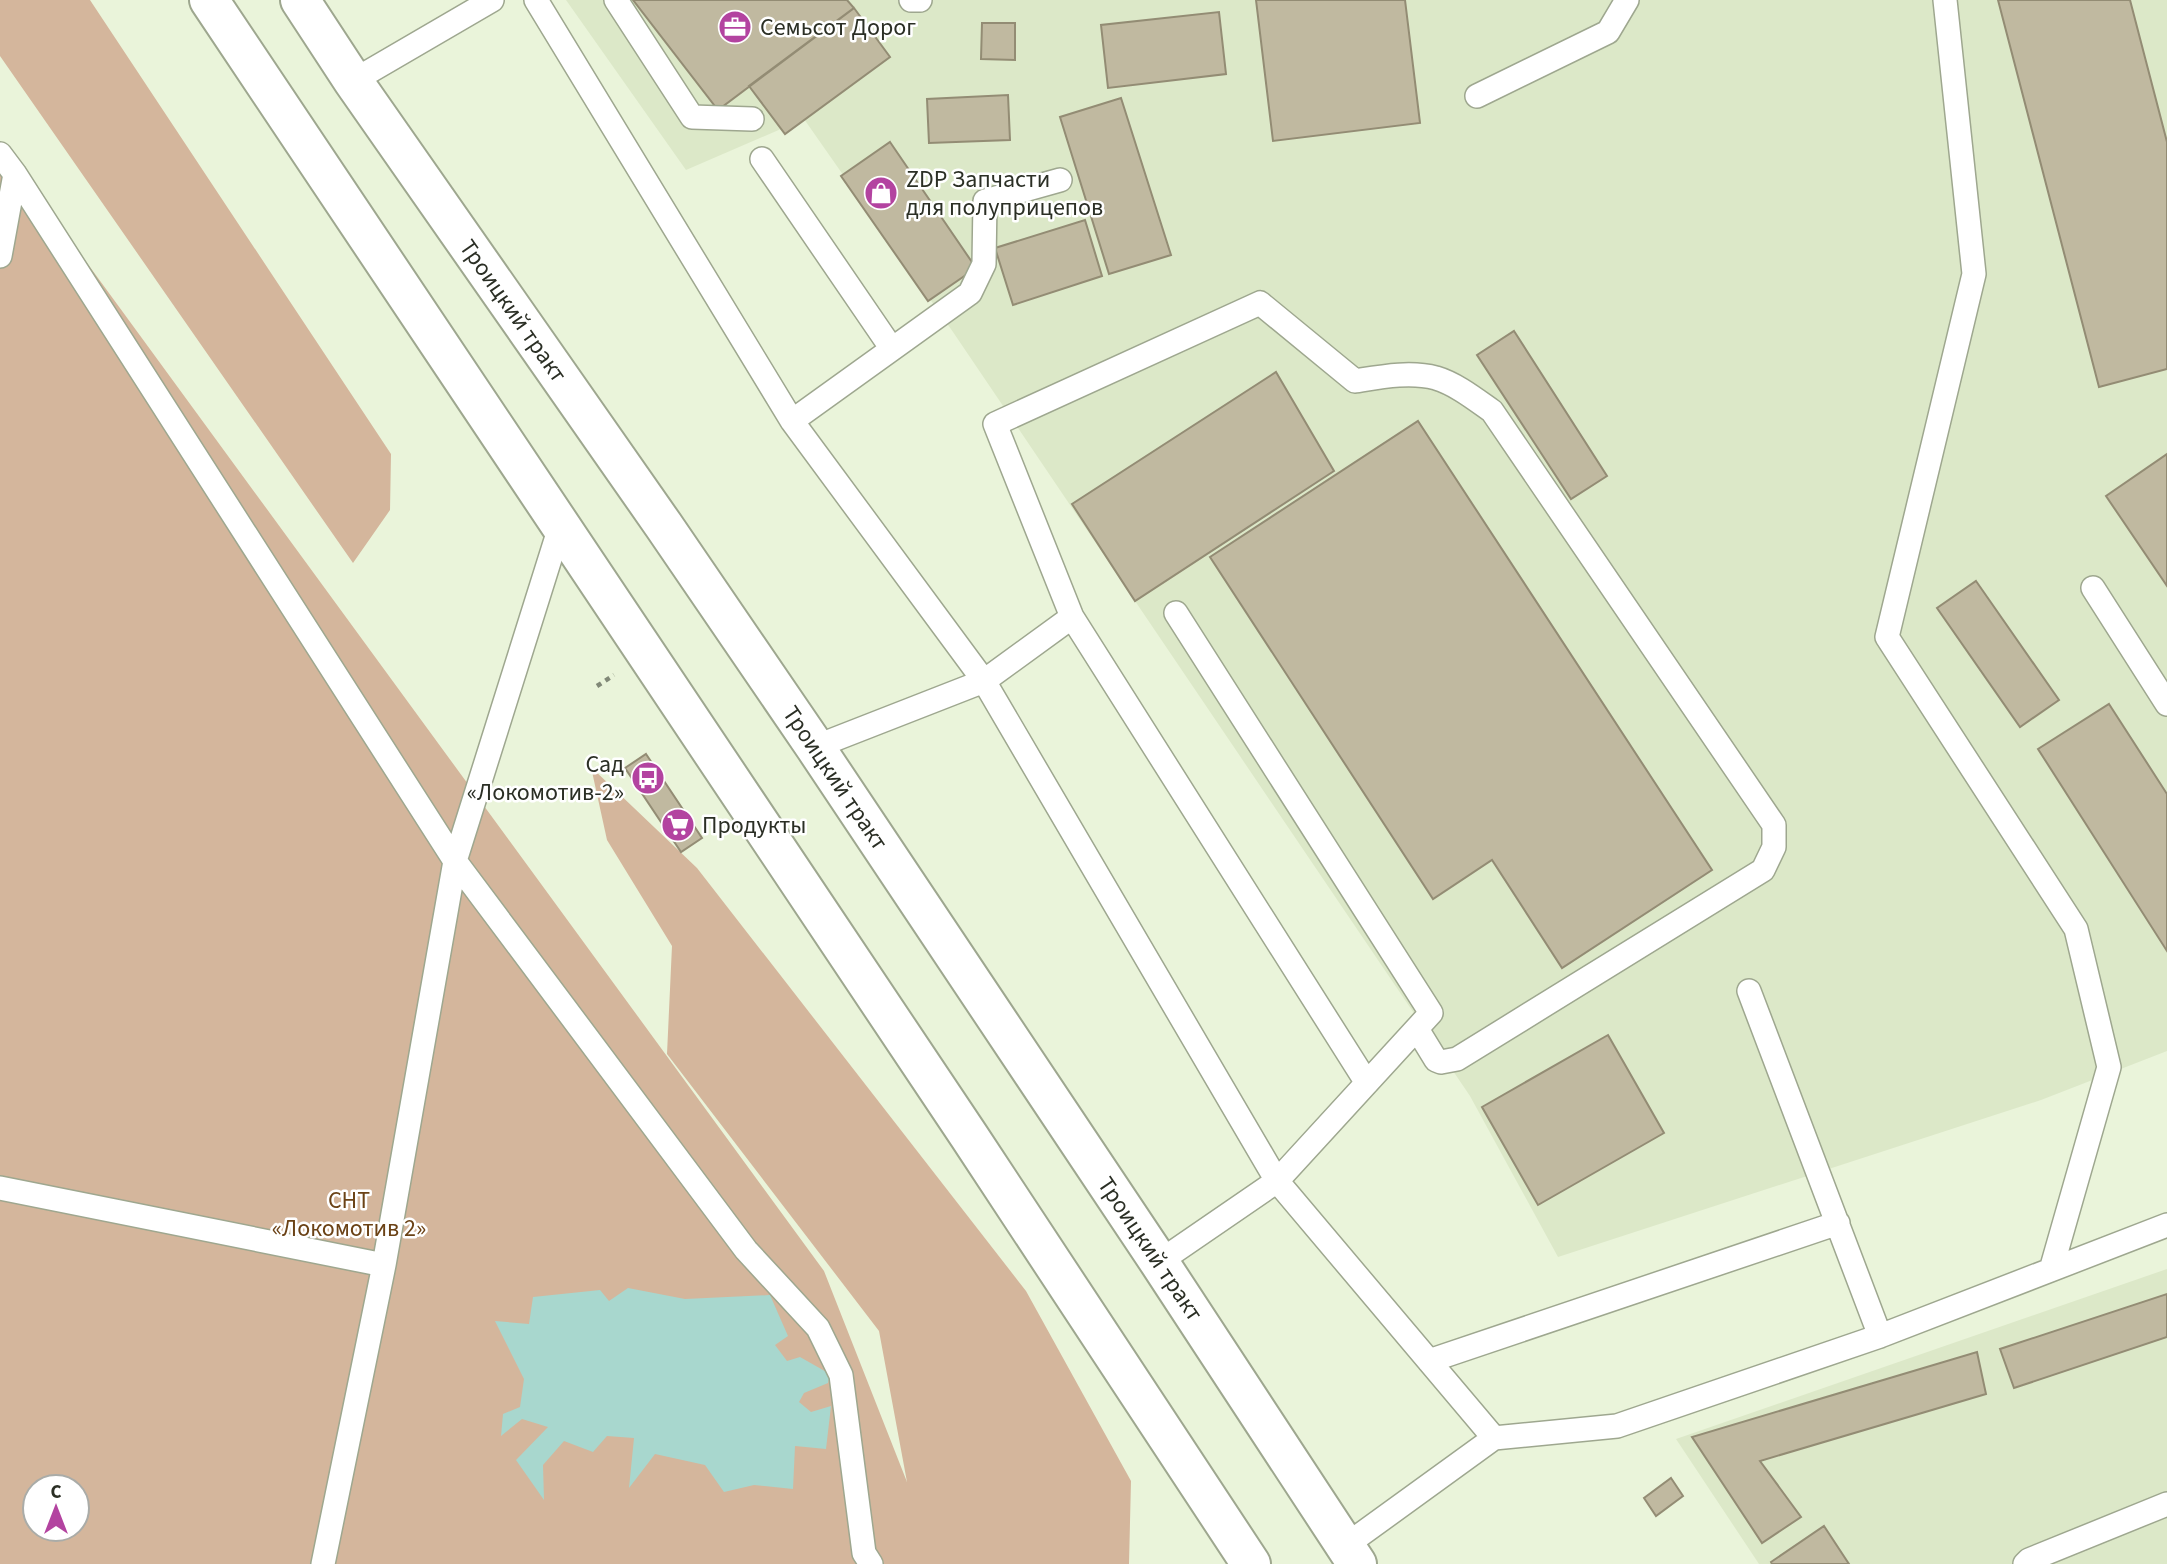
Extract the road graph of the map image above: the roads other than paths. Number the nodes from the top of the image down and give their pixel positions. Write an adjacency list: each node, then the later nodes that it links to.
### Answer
1 (208, 0): 20 (main road)
2 (300, 0): 10 (main road, Троицкий тракт)
3 (492, 0): 10 (lane)
4 (536, 0): 19 (lane)
5 (616, 0): 12 (lane)
6 (911, 0): 7 (lane)
7 (920, 0)
8 (1627, 0): 11 (lane)
9 (1945, 0): 37 (lane)
10 (353, 81): 26 (main road, Троицкий тракт)
11 (1477, 96)
12 (752, 119)
13 (0, 154): 15 (lane)
14 (762, 159): 18 (lane)
15 (15, 174): 17 (lane); 27 (lane)
16 (1060, 180): 18 (lane)
17 (0, 256)
18 (892, 349): 19 (lane)
19 (792, 421): 24 (lane)
20 (560, 527): 27 (lane); 45 (main road)
21 (2093, 588): 25 (lane)
22 (1176, 613): 29 (lane)
23 (1072, 617): 24 (lane); 29 (lane); 30 (lane)
24 (984, 681): 26 (lane); 31 (lane)
25 (2167, 704)
26 (815, 747): 35 (main road, Троицкий тракт)
27 (455, 861): 36 (lane); 43 (lane)
28 (1749, 992): 33 (lane)
29 (1417, 1029): 30 (lane)
30 (1367, 1083): 31 (lane)
31 (1277, 1181): 35 (lane); 39 (lane)
32 (0, 1188): 36 (lane)
33 (1838, 1223): 38 (lane); 39 (lane)
34 (2167, 1225): 37 (lane)
35 (1159, 1262): 42 (main road, Троицкий тракт)
36 (384, 1265): 44 (lane)
37 (2051, 1270): 38 (lane)
38 (1880, 1336): 40 (lane)
39 (1429, 1361): 40 (lane)
40 (1494, 1438): 42 (lane)
41 (2167, 1504): 46 (lane)
42 (1351, 1555)
43 (866, 1560)
44 (323, 1564)
45 (1251, 1564)
46 (2025, 1564)

